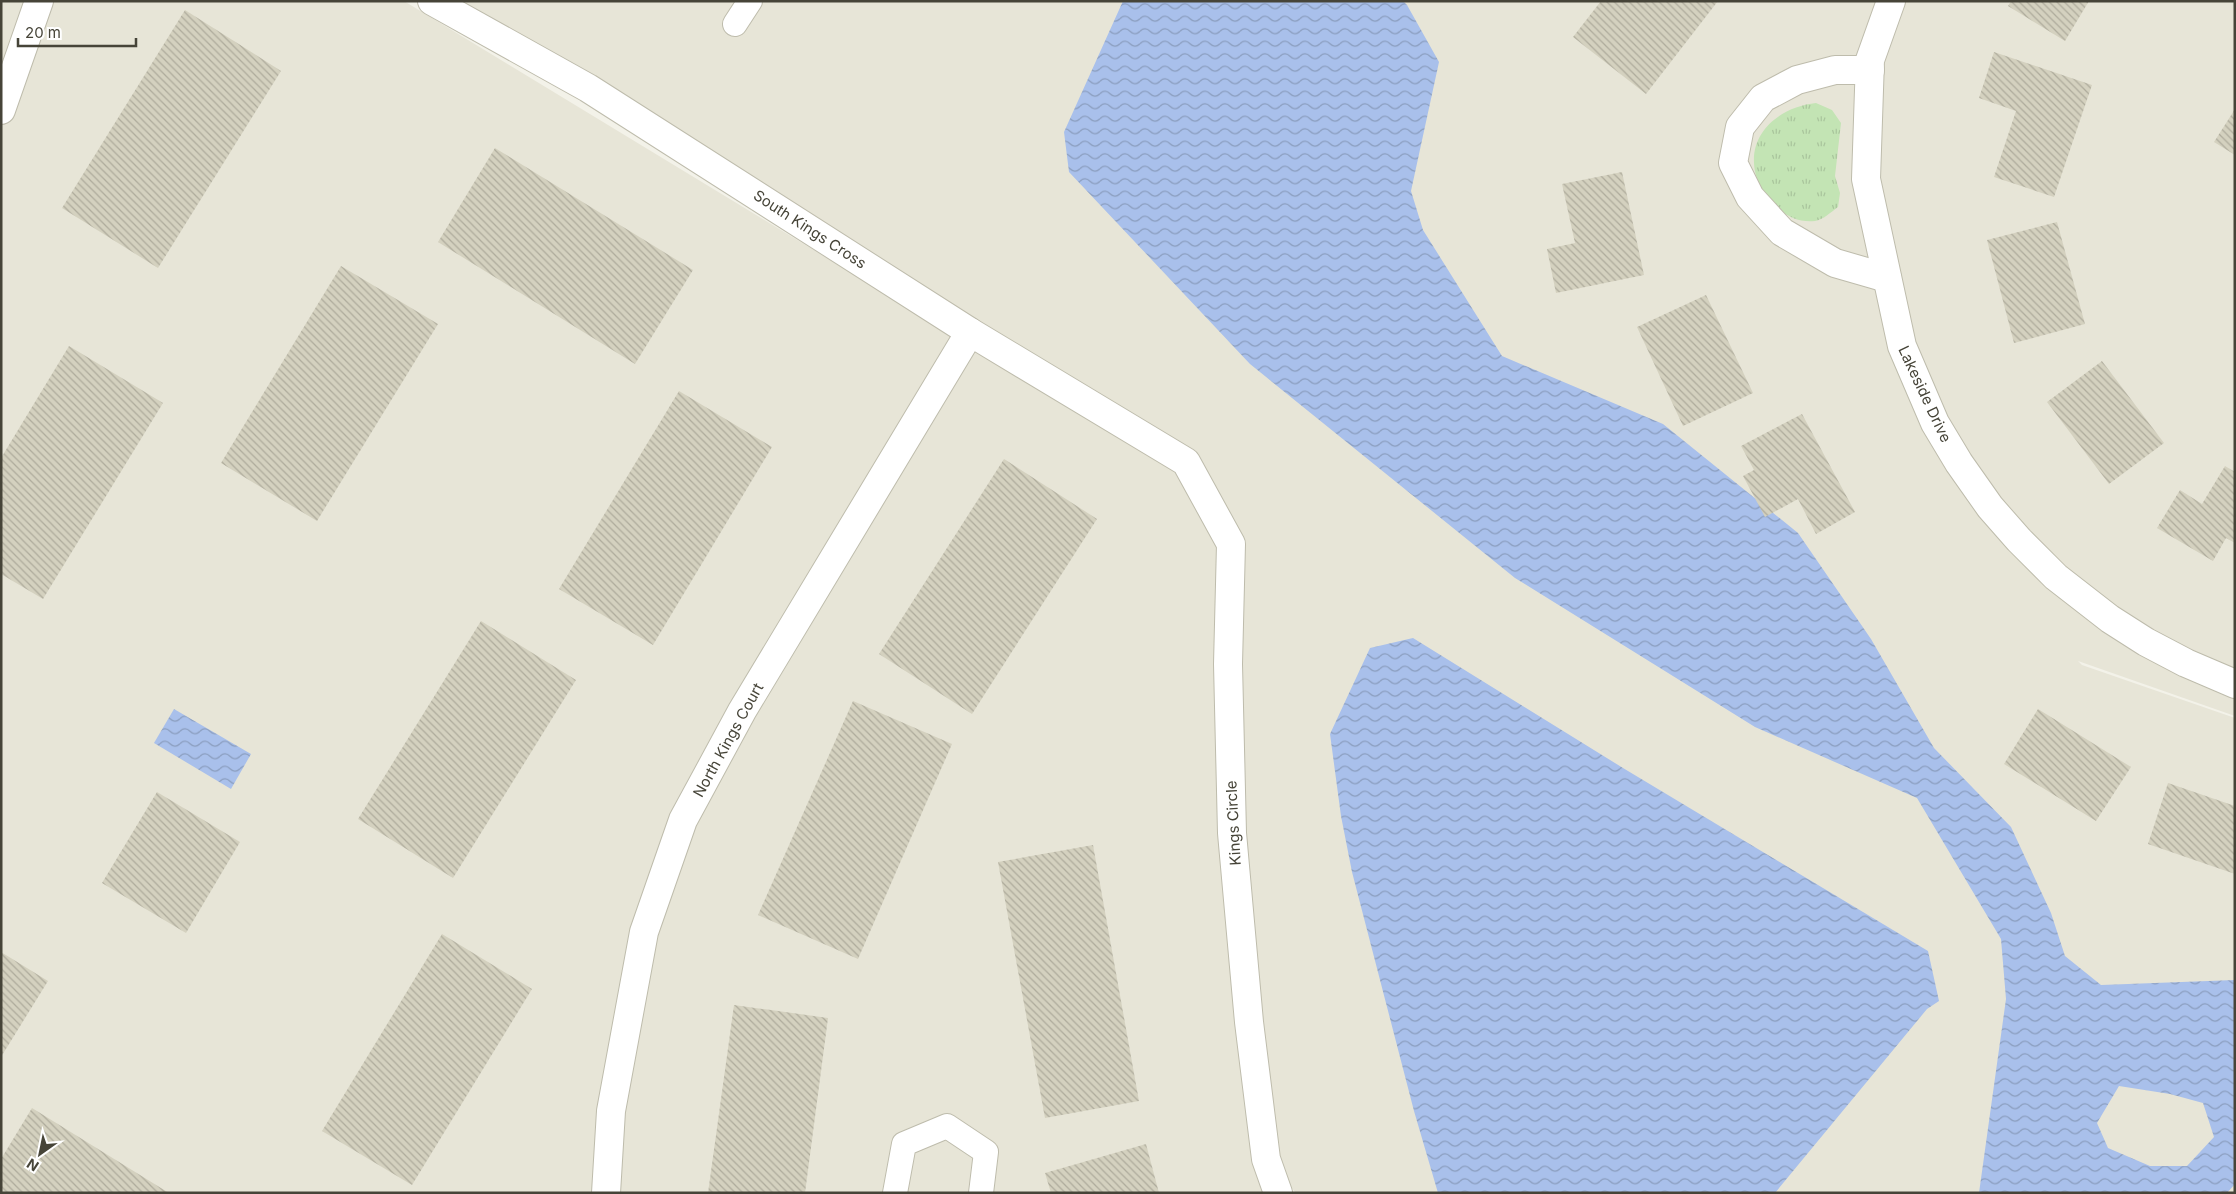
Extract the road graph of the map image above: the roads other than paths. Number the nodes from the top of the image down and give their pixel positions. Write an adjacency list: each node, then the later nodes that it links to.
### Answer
1 (39, 1): 7 (street)
2 (432, 1): 9 (street, South Kings Cross)
3 (750, 1): 5 (lane)
4 (1891, 1): 6 (street, Lakeside Drive)
5 (735, 24)
6 (1870, 70): 8 (street, Lakeside Drive); 8 (street)
7 (1, 110)
8 (1887, 278): 11 (street, Lakeside Drive)
9 (970, 332): 10 (street, South Kings Cross); 12 (street, North Kings Court)
10 (1186, 462): 15 (street, Kings Circle)
11 (2235, 684)
12 (606, 1193)
13 (895, 1193): 14 (lane)
14 (981, 1193)
15 (1278, 1193)

